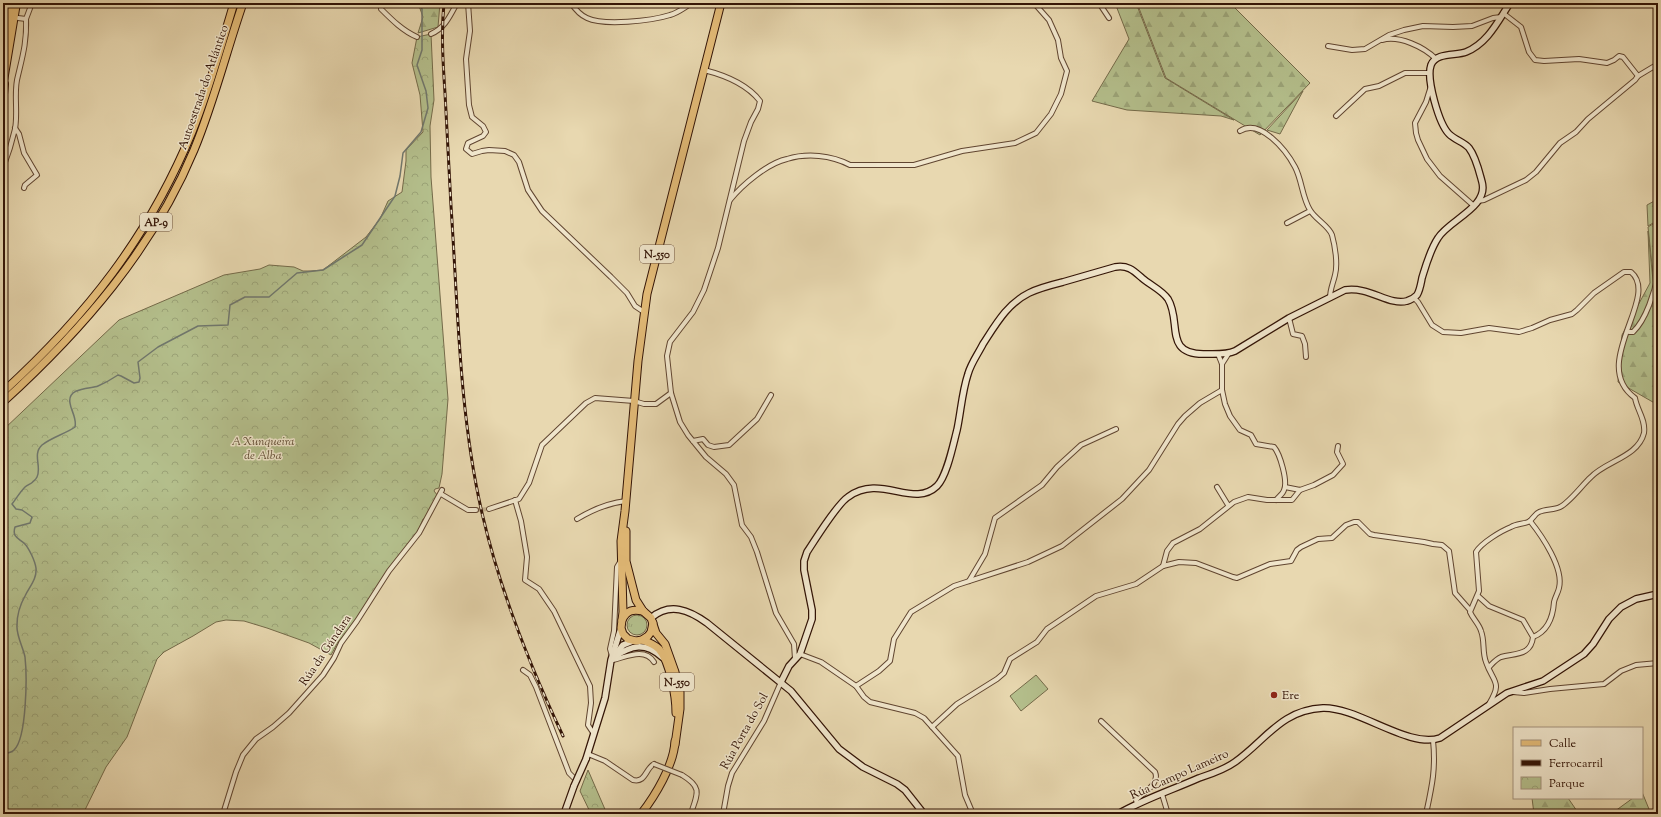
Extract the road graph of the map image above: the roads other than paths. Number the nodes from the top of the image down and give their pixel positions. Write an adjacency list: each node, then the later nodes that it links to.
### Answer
1 (12, 3): 24 (main road)
2 (17, 3): 28 (main road)
3 (32, 3): 18 (street)
4 (234, 3): 54 (highway, Autoestrada do Atlántico / AP-9)
5 (243, 3): 58 (highway, Autoestrada do Atlántico / AP-9)
6 (381, 3): 20 (street)
7 (457, 3): 19 (street)
8 (468, 3): 46 (street)
9 (571, 3): 10 (street)
10 (692, 3)
11 (721, 3): 26 (highway, N-550)
12 (1034, 3): 38 (street)
13 (1100, 3): 17 (street)
14 (1510, 3): 15 (street)
15 (1502, 15): 21 (street); 23 (street); 29 (street)
16 (18, 18): 18 (street)
17 (1109, 18)
18 (26, 19): 34 (street)
19 (431, 34)
20 (417, 37)
21 (1378, 42): 22 (street); 23 (street)
22 (1328, 46)
23 (1436, 59): 27 (street)
24 (3, 62)
25 (1658, 64): 29 (street)
26 (704, 70): 38 (street); 46 (highway, N-550)
27 (1430, 73): 30 (street); 33 (street)
28 (6, 74): 31 (main road); 32 (main road)
29 (1638, 76): 39 (street)
30 (1432, 84): 39 (street); 40 (street)
31 (3, 88)
32 (3, 104)
33 (1336, 116)
34 (15, 128): 36 (street); 37 (street)
35 (1240, 131): 41 (street)
36 (3, 168)
37 (24, 188)
38 (729, 201): 55 (street)
39 (1478, 201): 40 (street)
40 (1474, 206): 44 (street)
41 (1310, 211): 42 (street); 45 (street)
42 (1287, 223)
43 (1658, 274): 48 (street)
44 (1414, 298): 45 (street); 48 (street)
45 (1330, 299): 47 (street)
46 (644, 312): 57 (highway, N-550)
47 (1289, 318): 49 (street); 51 (street)
48 (1629, 332): 73 (street)
49 (1229, 353): 50 (street); 52 (street)
50 (1218, 354): 52 (street); 87 (street)
51 (1306, 357)
52 (1222, 364): 53 (street)
53 (1222, 390): 63 (street); 76 (street)
54 (3, 392)
55 (670, 393): 57 (street); 60 (street)
56 (771, 396): 60 (street)
57 (634, 401): 65 (street); 67 (highway, N-550)
58 (3, 402)
59 (1116, 429): 76 (street)
60 (693, 441): 90 (street)
61 (1338, 446): 64 (street)
62 (1217, 487): 68 (street)
63 (1285, 487): 64 (street); 66 (street)
64 (1300, 490): 66 (street)
65 (515, 500): 69 (street); 101 (street)
66 (1276, 500): 68 (street)
67 (626, 501): 71 (highway, N-550); 72 (street)
68 (1228, 506): 75 (street)
69 (489, 509)
70 (476, 510): 109 (street, Rúa da Gándara)
71 (625, 511): 74 (highway, N-550); 80 (highway, N-550)
72 (577, 518)
73 (1530, 521): 78 (street); 84 (street)
74 (621, 561): 81 (highway, N-550); 88 (street)
75 (1163, 566): 79 (street); 100 (street)
76 (968, 581): 96 (street)
77 (1658, 594): 97 (street)
78 (1478, 596): 79 (street); 84 (street)
79 (1470, 610): 93 (street)
80 (643, 611): 81 (highway); 82 (highway, N-550)
81 (622, 620): 83 (highway, N-550)
82 (652, 621): 85 (highway); 95 (street); 103 (highway, N-550)
83 (621, 628): 86 (highway); 88 (street)
84 (1533, 637): 93 (street)
85 (642, 640): 86 (highway); 89 (highway, N-550)
86 (633, 641): 88 (street)
87 (800, 654): 90 (street); 96 (street)
88 (613, 658): 89 (street); 91 (street); 101 (street)
89 (664, 659): 103 (highway, N-550)
90 (795, 659): 95 (street)
91 (654, 662)
92 (1658, 663): 97 (street)
93 (1489, 667): 98 (street)
94 (523, 670): 105 (street)
95 (781, 682): 112 (street, Rúa Porta do Sol); 113 (street)
96 (856, 686): 100 (street)
97 (1510, 692): 98 (street)
98 (1487, 707): 102 (street)
99 (1101, 721): 107 (street)
100 (932, 727): 114 (street)
101 (594, 735): 104 (street)
102 (1433, 740): 106 (street, Rúa Campo Lameiro); 117 (street)
103 (675, 745): 110 (highway, N-550)
104 (587, 756): 105 (street, bridge); 111 (street, bridge)
105 (575, 783): 108 (street)
106 (1162, 794): 107 (street, Rúa Campo Lameiro); 116 (street)
107 (1137, 804): 115 (street, Rúa Campo Lameiro)
108 (566, 813)
109 (223, 814)
110 (641, 814)
111 (693, 814)
112 (723, 814)
113 (924, 814)
114 (973, 814)
115 (1118, 814)
116 (1168, 814)
117 (1426, 814)

